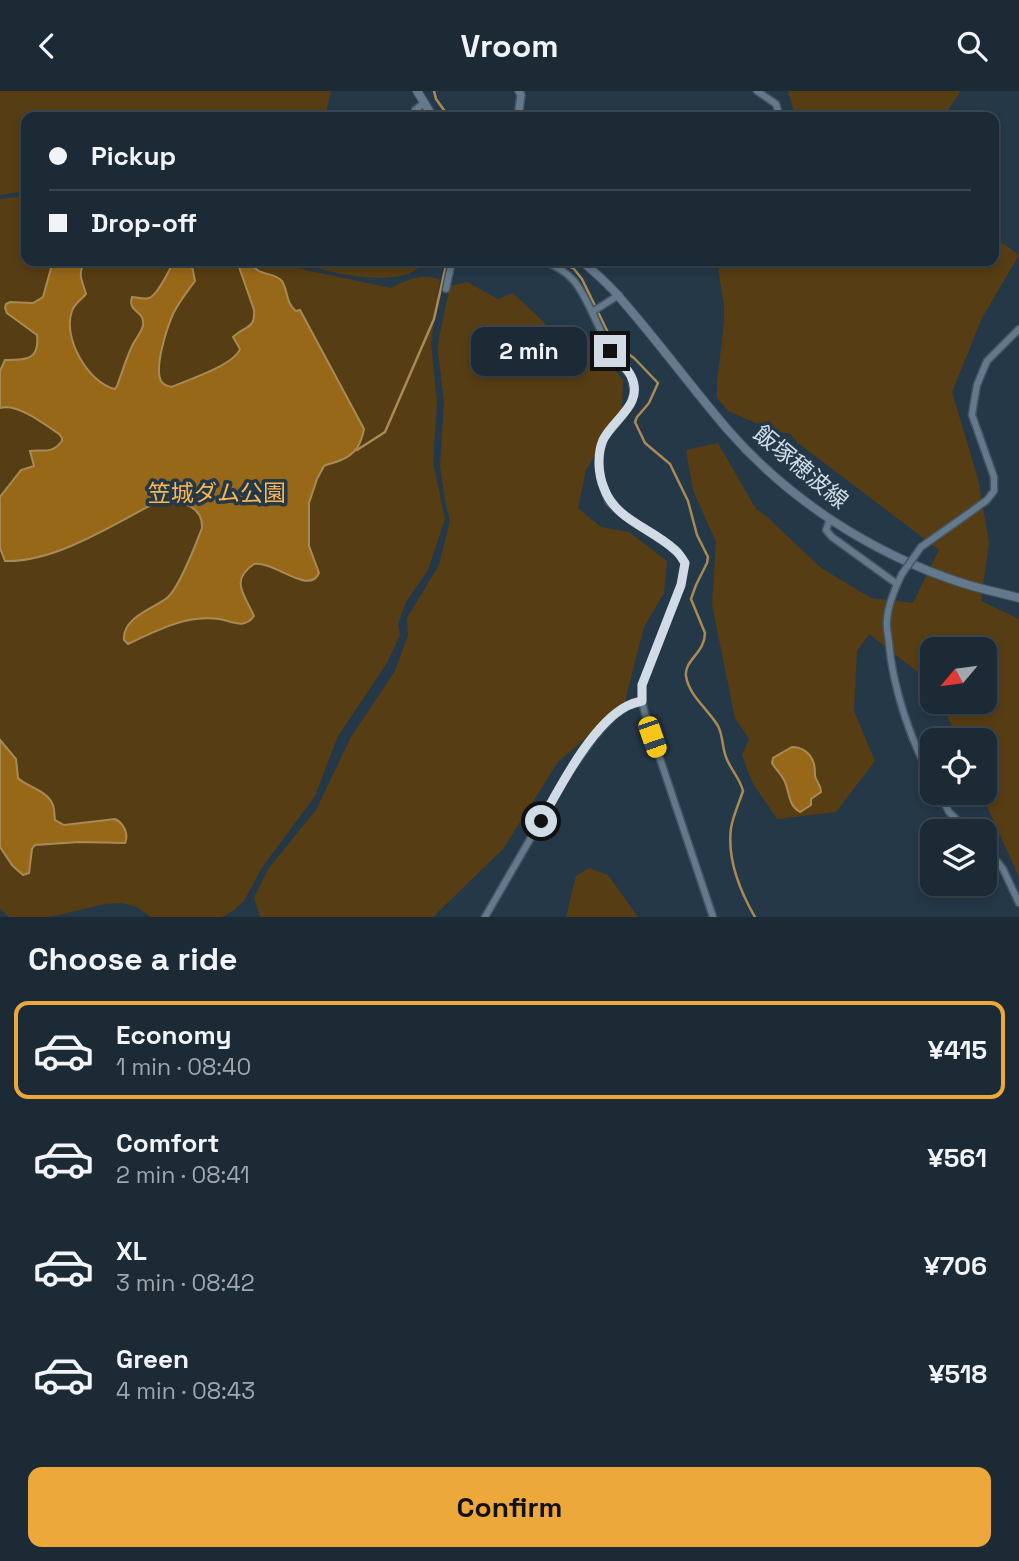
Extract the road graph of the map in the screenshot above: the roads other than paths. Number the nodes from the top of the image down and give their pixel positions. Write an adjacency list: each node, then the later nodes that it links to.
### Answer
1 (417, 91): 4 (main road)
2 (519, 91): 7 (street)
3 (757, 91): 8 (street)
4 (424, 103): 5 (street); 6 (main road)
5 (415, 112)
6 (430, 112)
7 (519, 112)
8 (778, 112)
9 (451, 266): 12 (street)
10 (554, 266): 14 (street)
11 (587, 266): 13 (main road, 飯塚穂波線)
12 (446, 289)
13 (619, 295): 14 (street); 16 (main road, 飯塚穂波線)
14 (592, 312): 19 (street)
15 (1019, 329): 17 (street, bridge)
16 (830, 519): 17 (street); 18 (main road, 飯塚穂波線)
17 (897, 584): 20 (street)
18 (1019, 598)
19 (642, 701): 25 (street); 26 (street)
20 (920, 754)
21 (945, 805): 22 (street)
22 (956, 819)
23 (997, 861): 24 (street)
24 (1019, 903)
25 (485, 917)
26 (713, 917)

